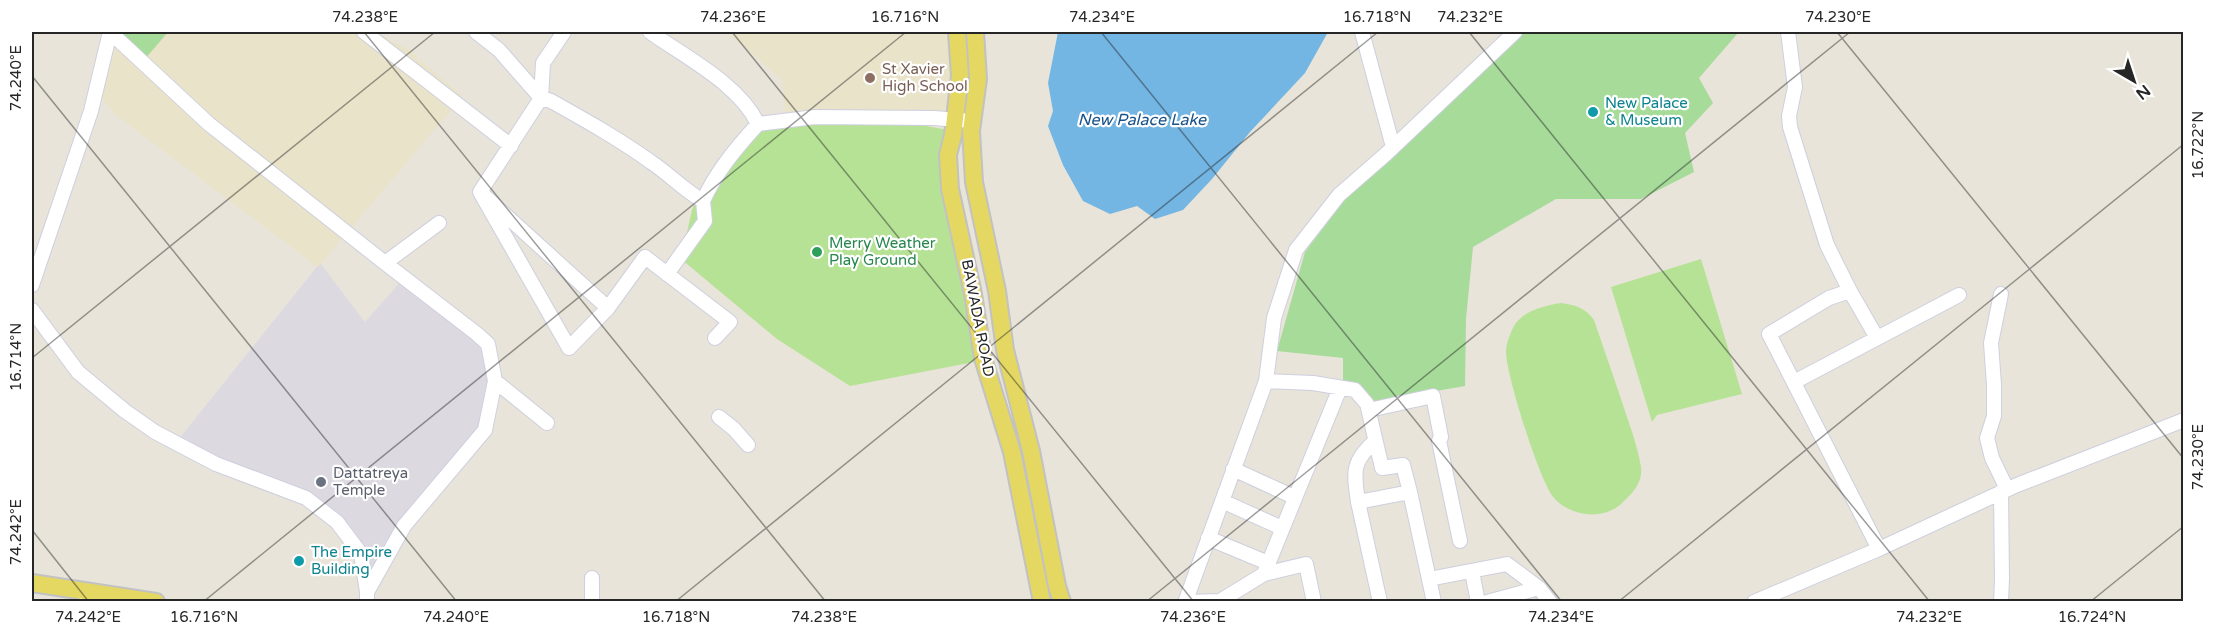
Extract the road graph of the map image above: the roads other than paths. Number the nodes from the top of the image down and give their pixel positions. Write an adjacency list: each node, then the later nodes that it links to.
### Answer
1 (110, 32): 19 (street); 21 (street)
2 (364, 32): 14 (street)
3 (476, 32): 11 (street)
4 (564, 32): 11 (street)
5 (650, 32): 13 (street)
6 (957, 32): 12 (main road, BAWADA ROAD)
7 (975, 32): 12 (main road)
8 (1362, 32): 15 (street)
9 (1515, 32): 15 (street)
10 (1788, 32): 22 (street)
11 (541, 98): 14 (street); 17 (street)
12 (963, 121): 13 (street); 63 (main road, BAWADA ROAD); 64 (main road)
13 (758, 124): 17 (street)
14 (511, 146): 16 (street)
15 (1393, 147): 30 (street)
16 (480, 192): 25 (street); 25 (street)
17 (702, 201): 20 (street)
18 (439, 223): 19 (street)
19 (385, 263): 29 (street)
20 (667, 274): 25 (street); 27 (street)
21 (32, 285)
22 (1850, 291): 28 (street); 31 (street)
23 (2001, 294): 40 (street)
24 (1959, 295): 28 (street)
25 (608, 308)
26 (32, 310): 57 (street)
27 (715, 338)
28 (1877, 338): 31 (street)
29 (495, 381): 36 (street); 57 (street)
30 (1266, 381): 32 (street); 39 (street)
31 (1794, 382): 48 (street)
32 (1340, 388): 33 (street); 42 (street)
33 (1369, 410): 37 (street); 47 (street)
34 (719, 417): 38 (street)
35 (2184, 420): 40 (street)
36 (547, 423)
37 (1375, 441): 41 (street); 44 (street)
38 (748, 445)
39 (1233, 469): 42 (street); 43 (street)
40 (2004, 491): 48 (street); 72 (street)
41 (1410, 492): 44 (street); 52 (street)
42 (1294, 497): 45 (street)
43 (1222, 501): 45 (street); 46 (street)
44 (1358, 502): 67 (street)
45 (1282, 528): 49 (street)
46 (1208, 538): 49 (street); 60 (street)
47 (1460, 541)
48 (1879, 549): 58 (street)
49 (1266, 568): 54 (street); 66 (street)
50 (1472, 572): 52 (street); 55 (street); 69 (street)
51 (592, 578): 62 (street)
52 (1429, 579): 68 (street)
53 (32, 583): 61 (main road)
54 (1241, 587): 60 (street); 65 (street)
55 (1539, 588): 70 (street); 71 (street)
56 (32, 594): 59 (main road)
57 (367, 597)
58 (1762, 600)
59 (87, 601)
60 (1186, 601)
61 (156, 602)
62 (592, 602)
63 (1042, 602)
64 (1062, 602)
65 (1245, 602)
66 (1314, 602)
67 (1380, 602)
68 (1434, 602)
69 (1479, 602)
70 (1487, 602)
71 (1551, 602)
72 (2001, 602)

